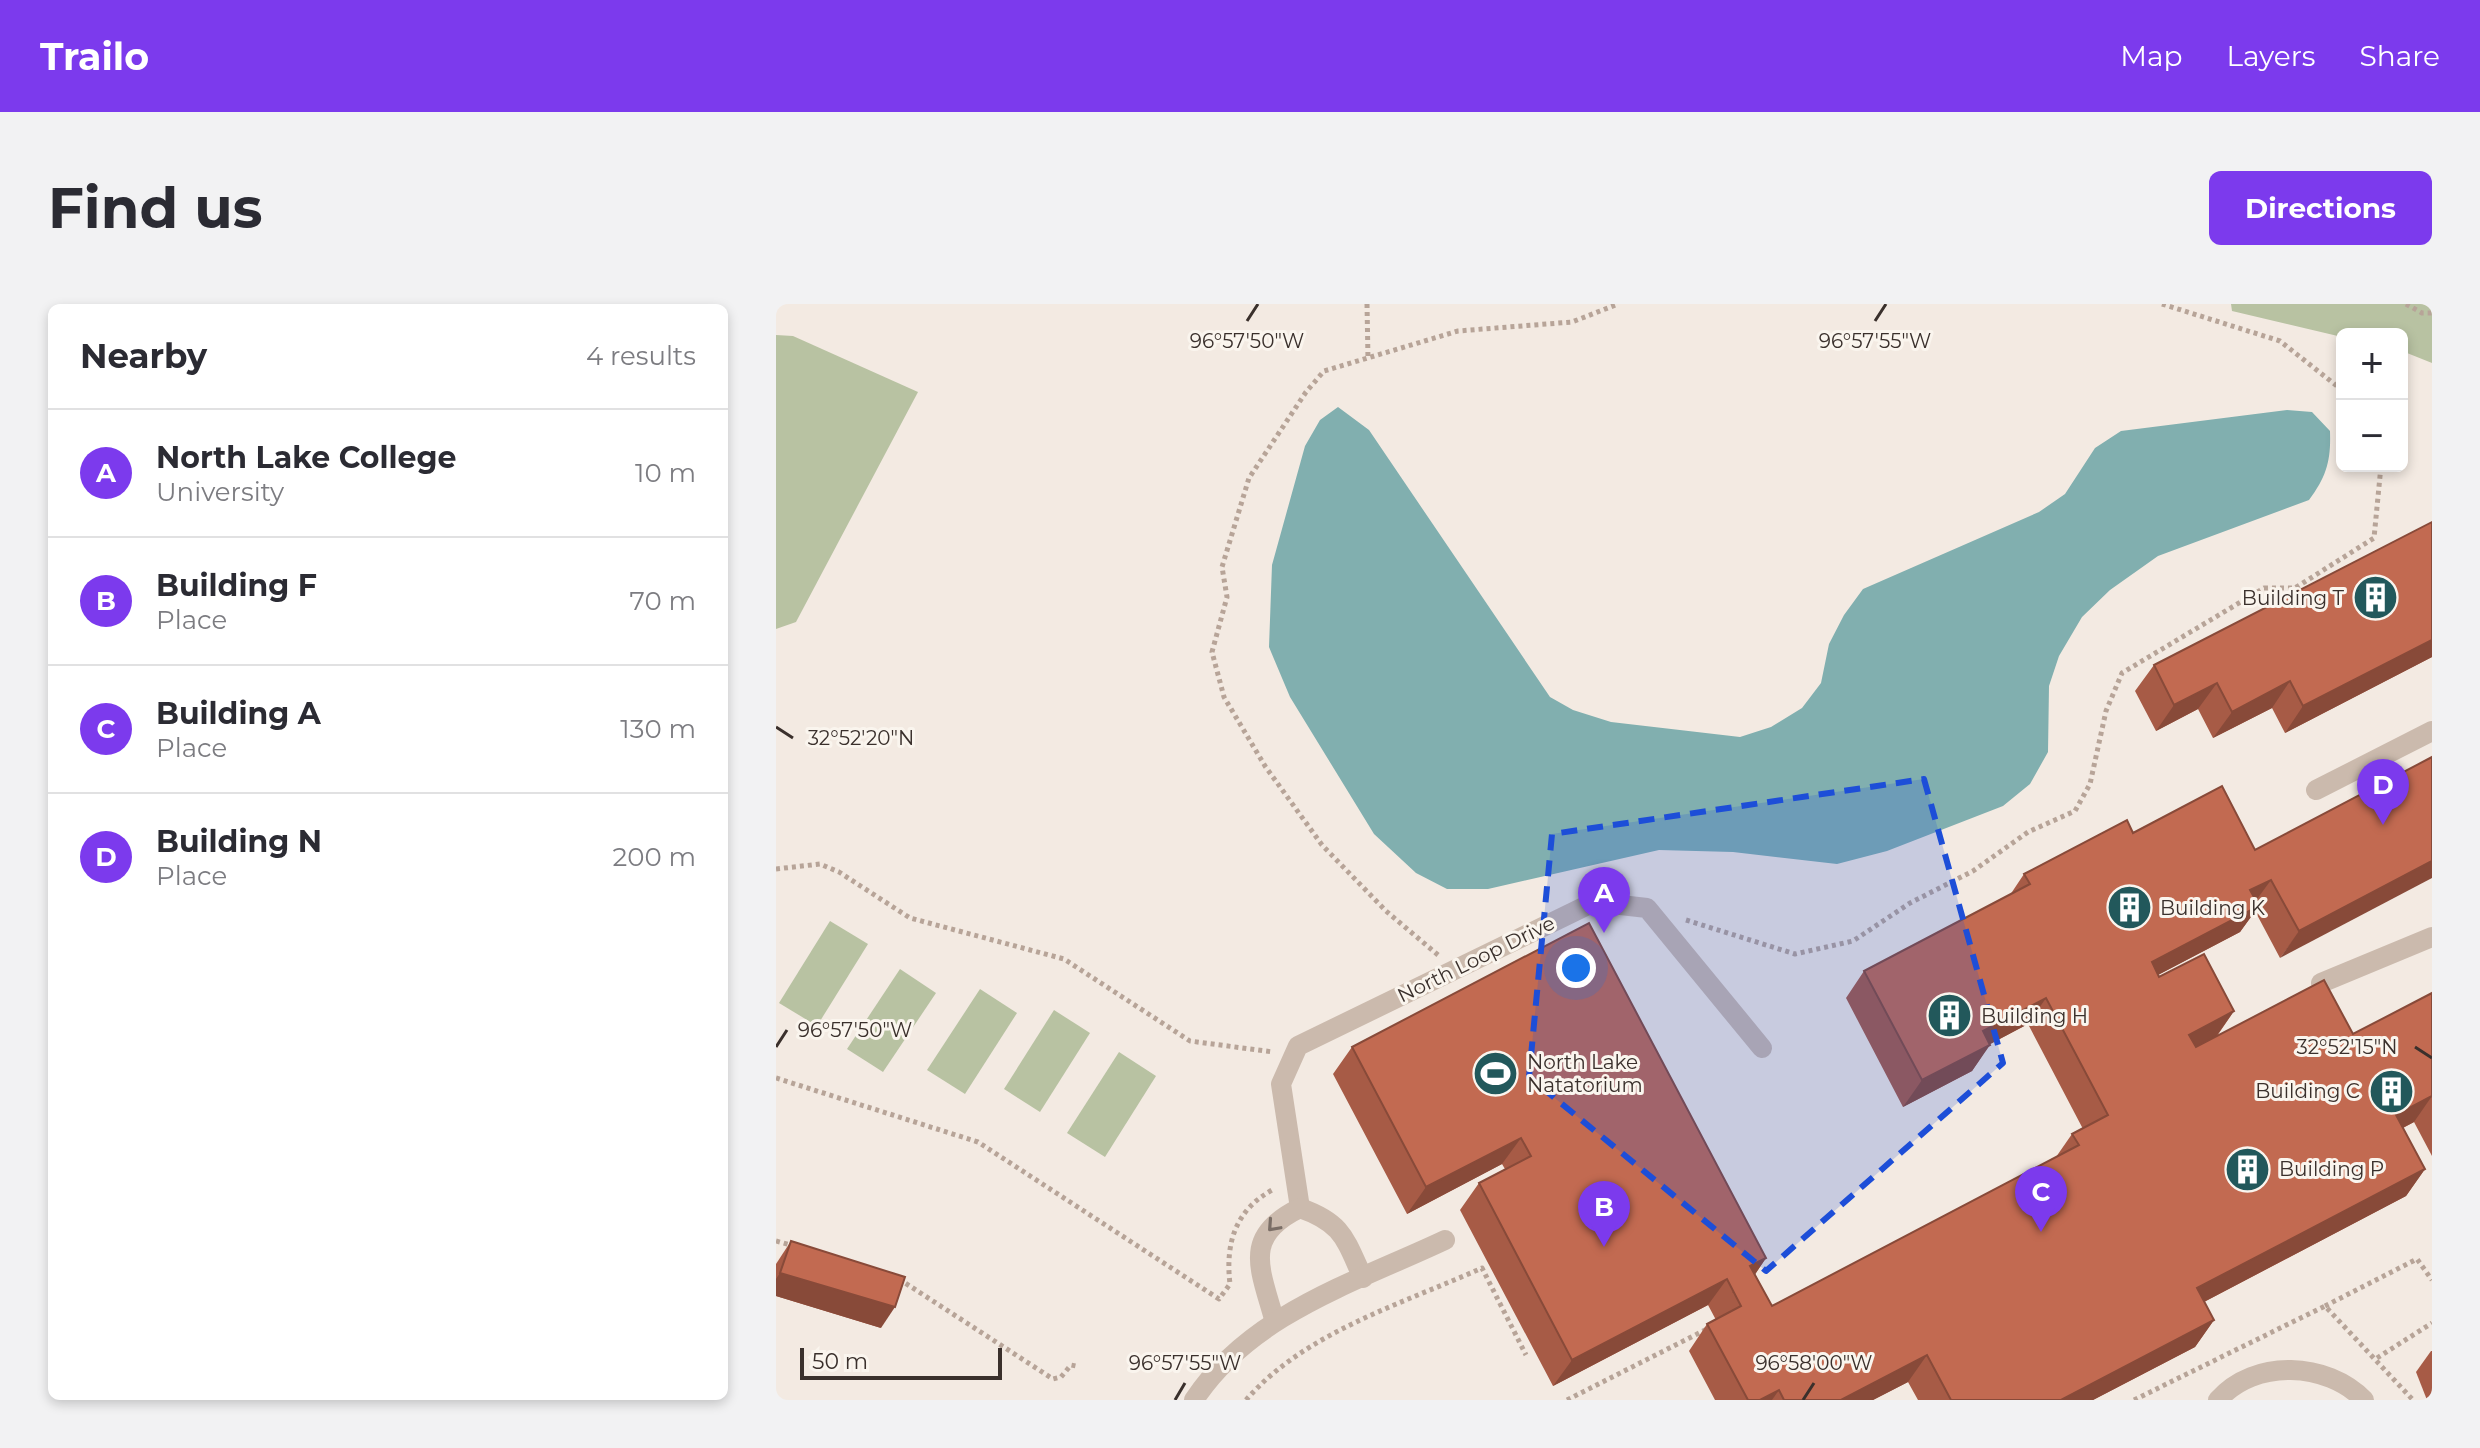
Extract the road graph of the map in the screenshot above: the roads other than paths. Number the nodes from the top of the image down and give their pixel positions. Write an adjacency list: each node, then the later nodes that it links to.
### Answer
1 (2432, 731): 2 (street)
2 (2316, 790)
3 (2432, 937): 4 (street)
4 (2321, 983)
5 (1762, 1048): 6 (street, North Loop Drive)
6 (1300, 1208): 8 (street); 9 (street, one-way to 9)
7 (1445, 1240): 8 (street)
8 (1363, 1278): 9 (street)
9 (1274, 1319): 11 (street)
10 (2217, 1399): 12 (street)
11 (1194, 1400)
12 (2364, 1400)

